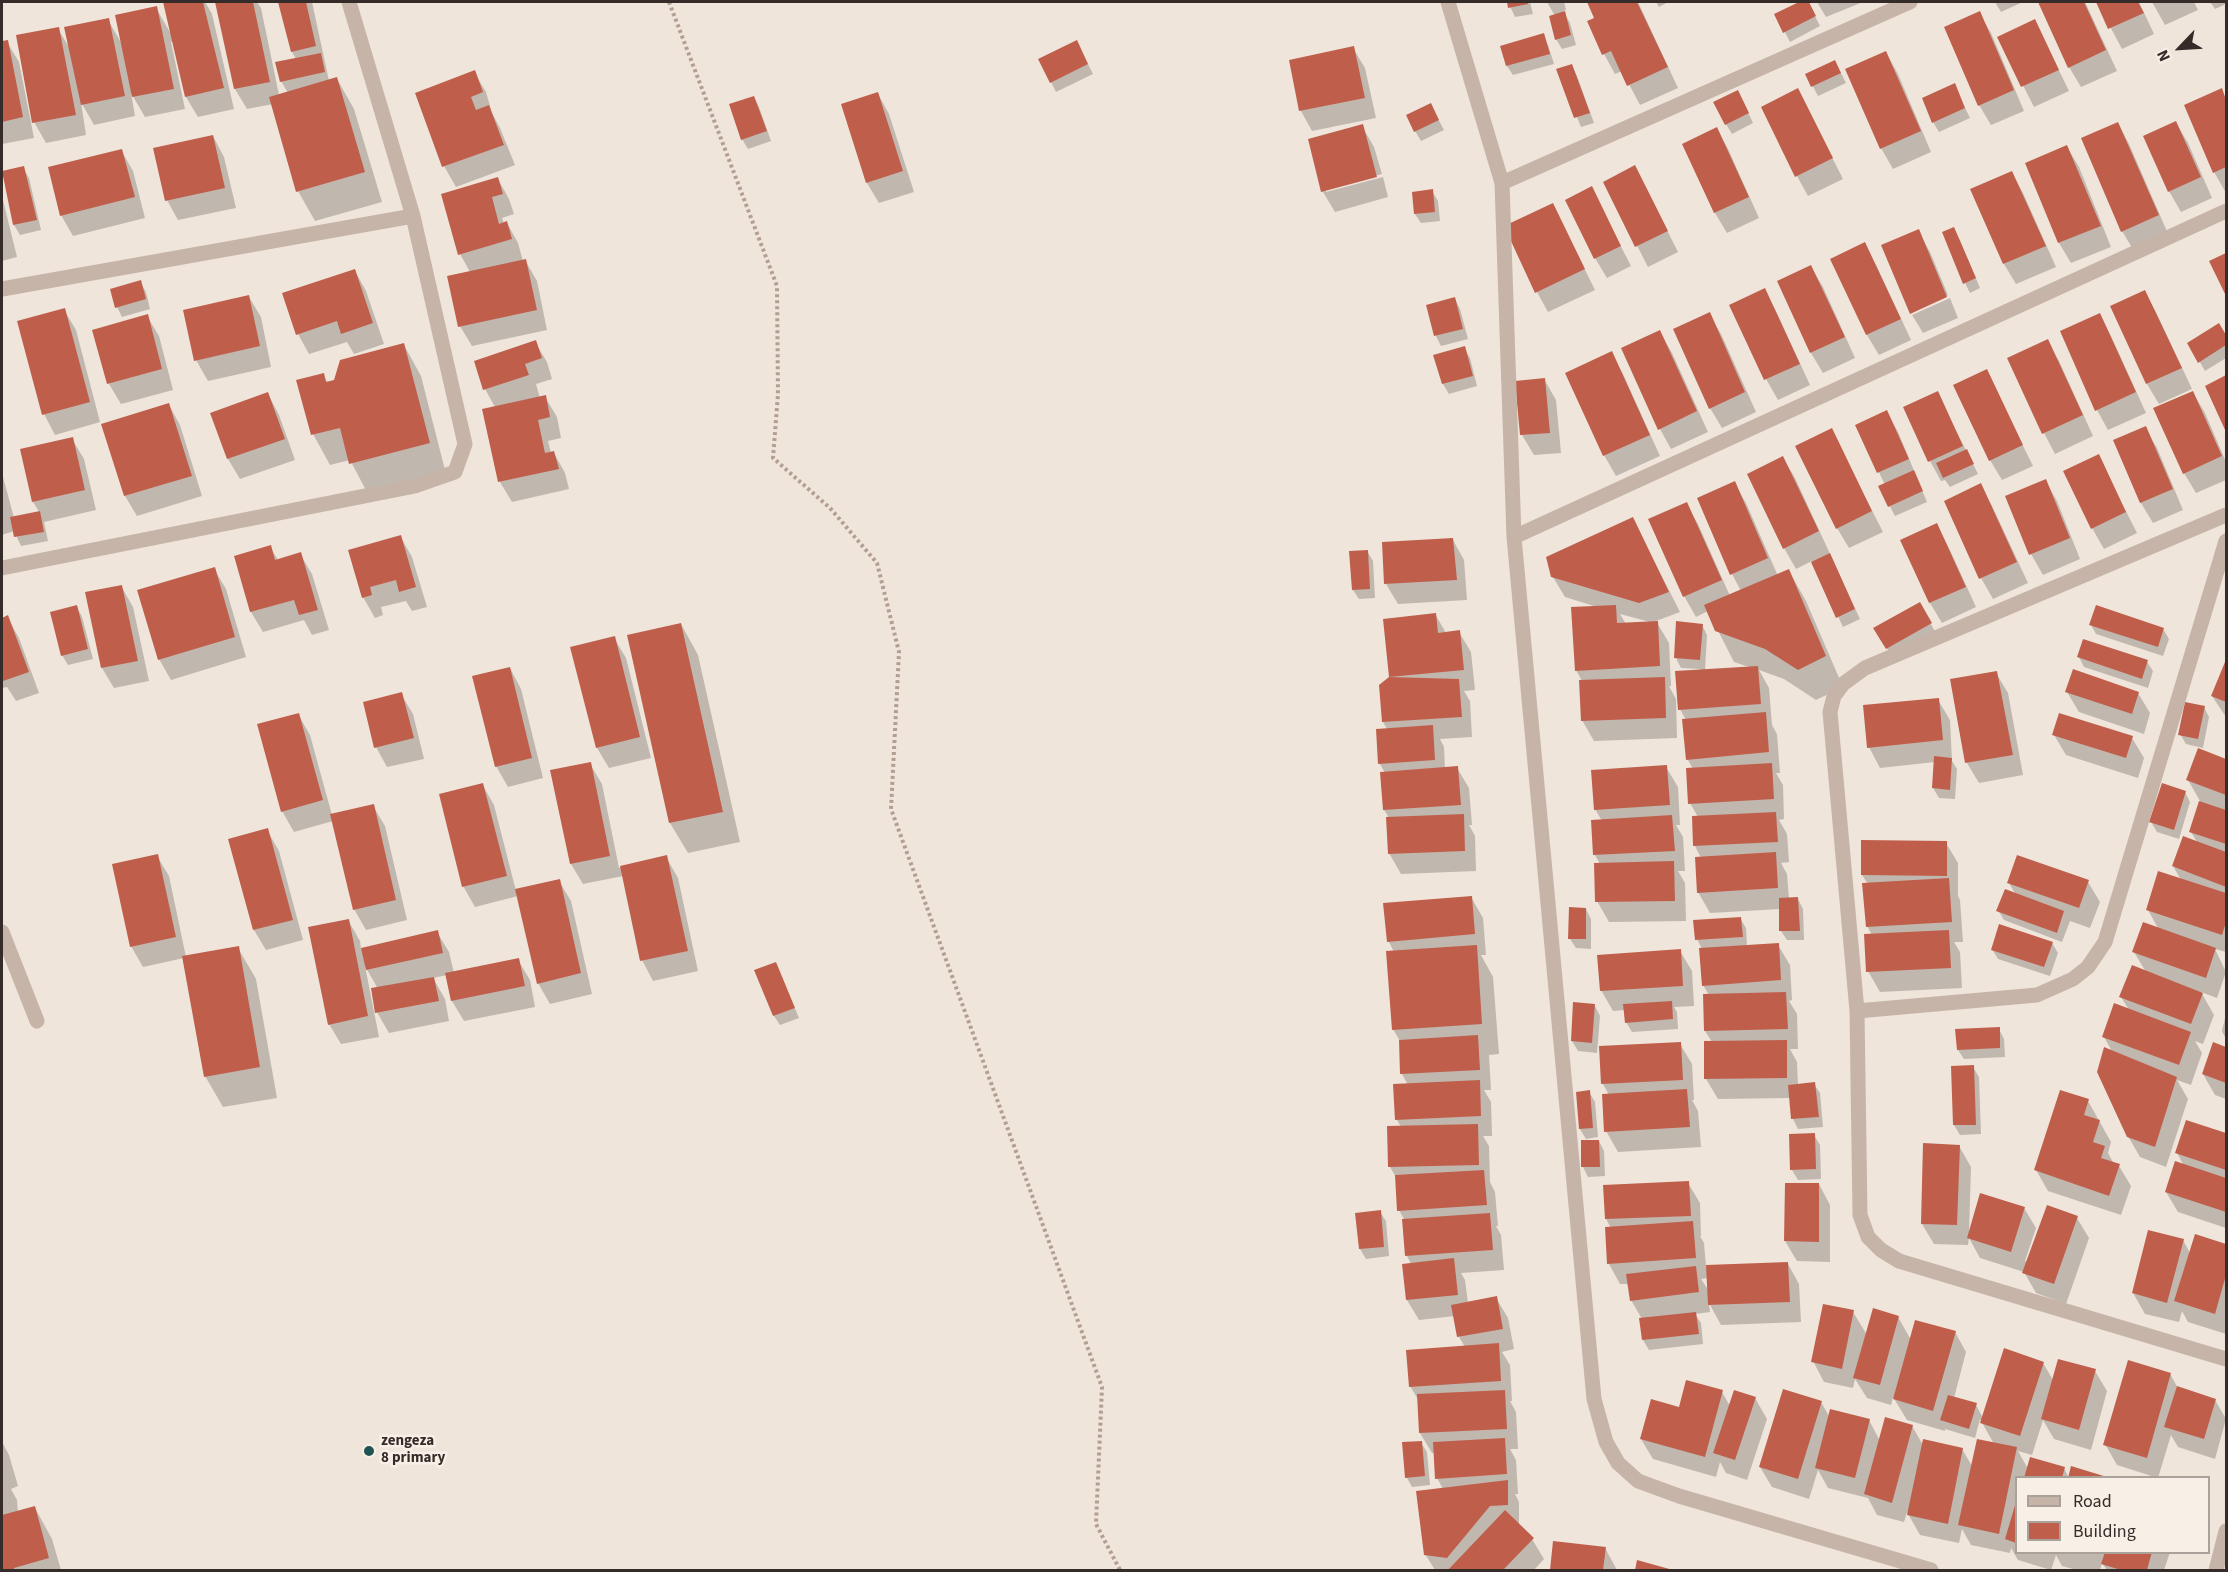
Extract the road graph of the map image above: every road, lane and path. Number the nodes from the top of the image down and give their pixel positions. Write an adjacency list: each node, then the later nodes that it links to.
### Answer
1 (349, 2): 7 (street)
2 (669, 2): 18 (path)
3 (1448, 2): 5 (street)
4 (1910, 2): 5 (street)
5 (1502, 183): 10 (street)
6 (2226, 211): 10 (street)
7 (413, 216): 8 (street); 12 (street)
8 (2, 289)
9 (2226, 515): 14 (street)
10 (1514, 537): 19 (street)
11 (2226, 542): 14 (street)
12 (2, 568)
13 (2, 932): 15 (street)
14 (1857, 1011): 16 (street)
15 (37, 1021)
16 (2226, 1359)
17 (2226, 1531): 20 (street)
18 (1120, 1570)
19 (1931, 1570)
20 (2216, 1570)

